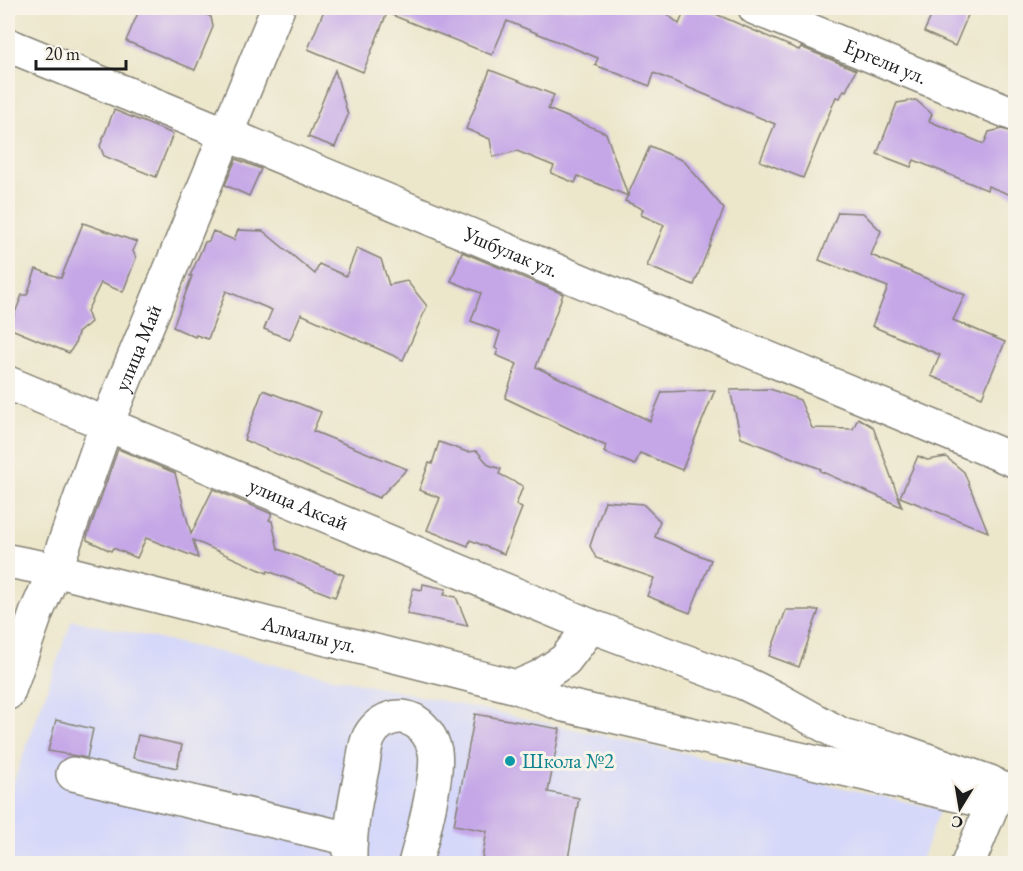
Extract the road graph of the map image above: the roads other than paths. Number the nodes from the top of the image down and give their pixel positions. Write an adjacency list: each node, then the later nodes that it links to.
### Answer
1 (278, 8): 5 (street, улица Май)
2 (755, 8): 4 (street, Ергели ул.)
3 (8, 45): 5 (street, Ушбулак ул.)
4 (1016, 115)
5 (226, 134): 7 (street, улица Май); 8 (street, Ушбулак ул.)
6 (8, 383): 7 (street, улица Аксай)
7 (107, 423): 10 (street, улица Май); 11 (street, улица Аксай)
8 (1016, 461)
9 (8, 561): 10 (street, Алмалы ул.)
10 (55, 570): 12 (street, Алмалы ул.); 13 (street, улица Май)
11 (591, 626): 12 (street); 15 (street, улица Аксай)
12 (517, 687): 15 (street, Алмалы ул.)
13 (8, 693)
14 (73, 774): 16 (street)
15 (1003, 794): 18 (street)
16 (350, 851): 17 (street)
17 (415, 864)
18 (968, 864)

